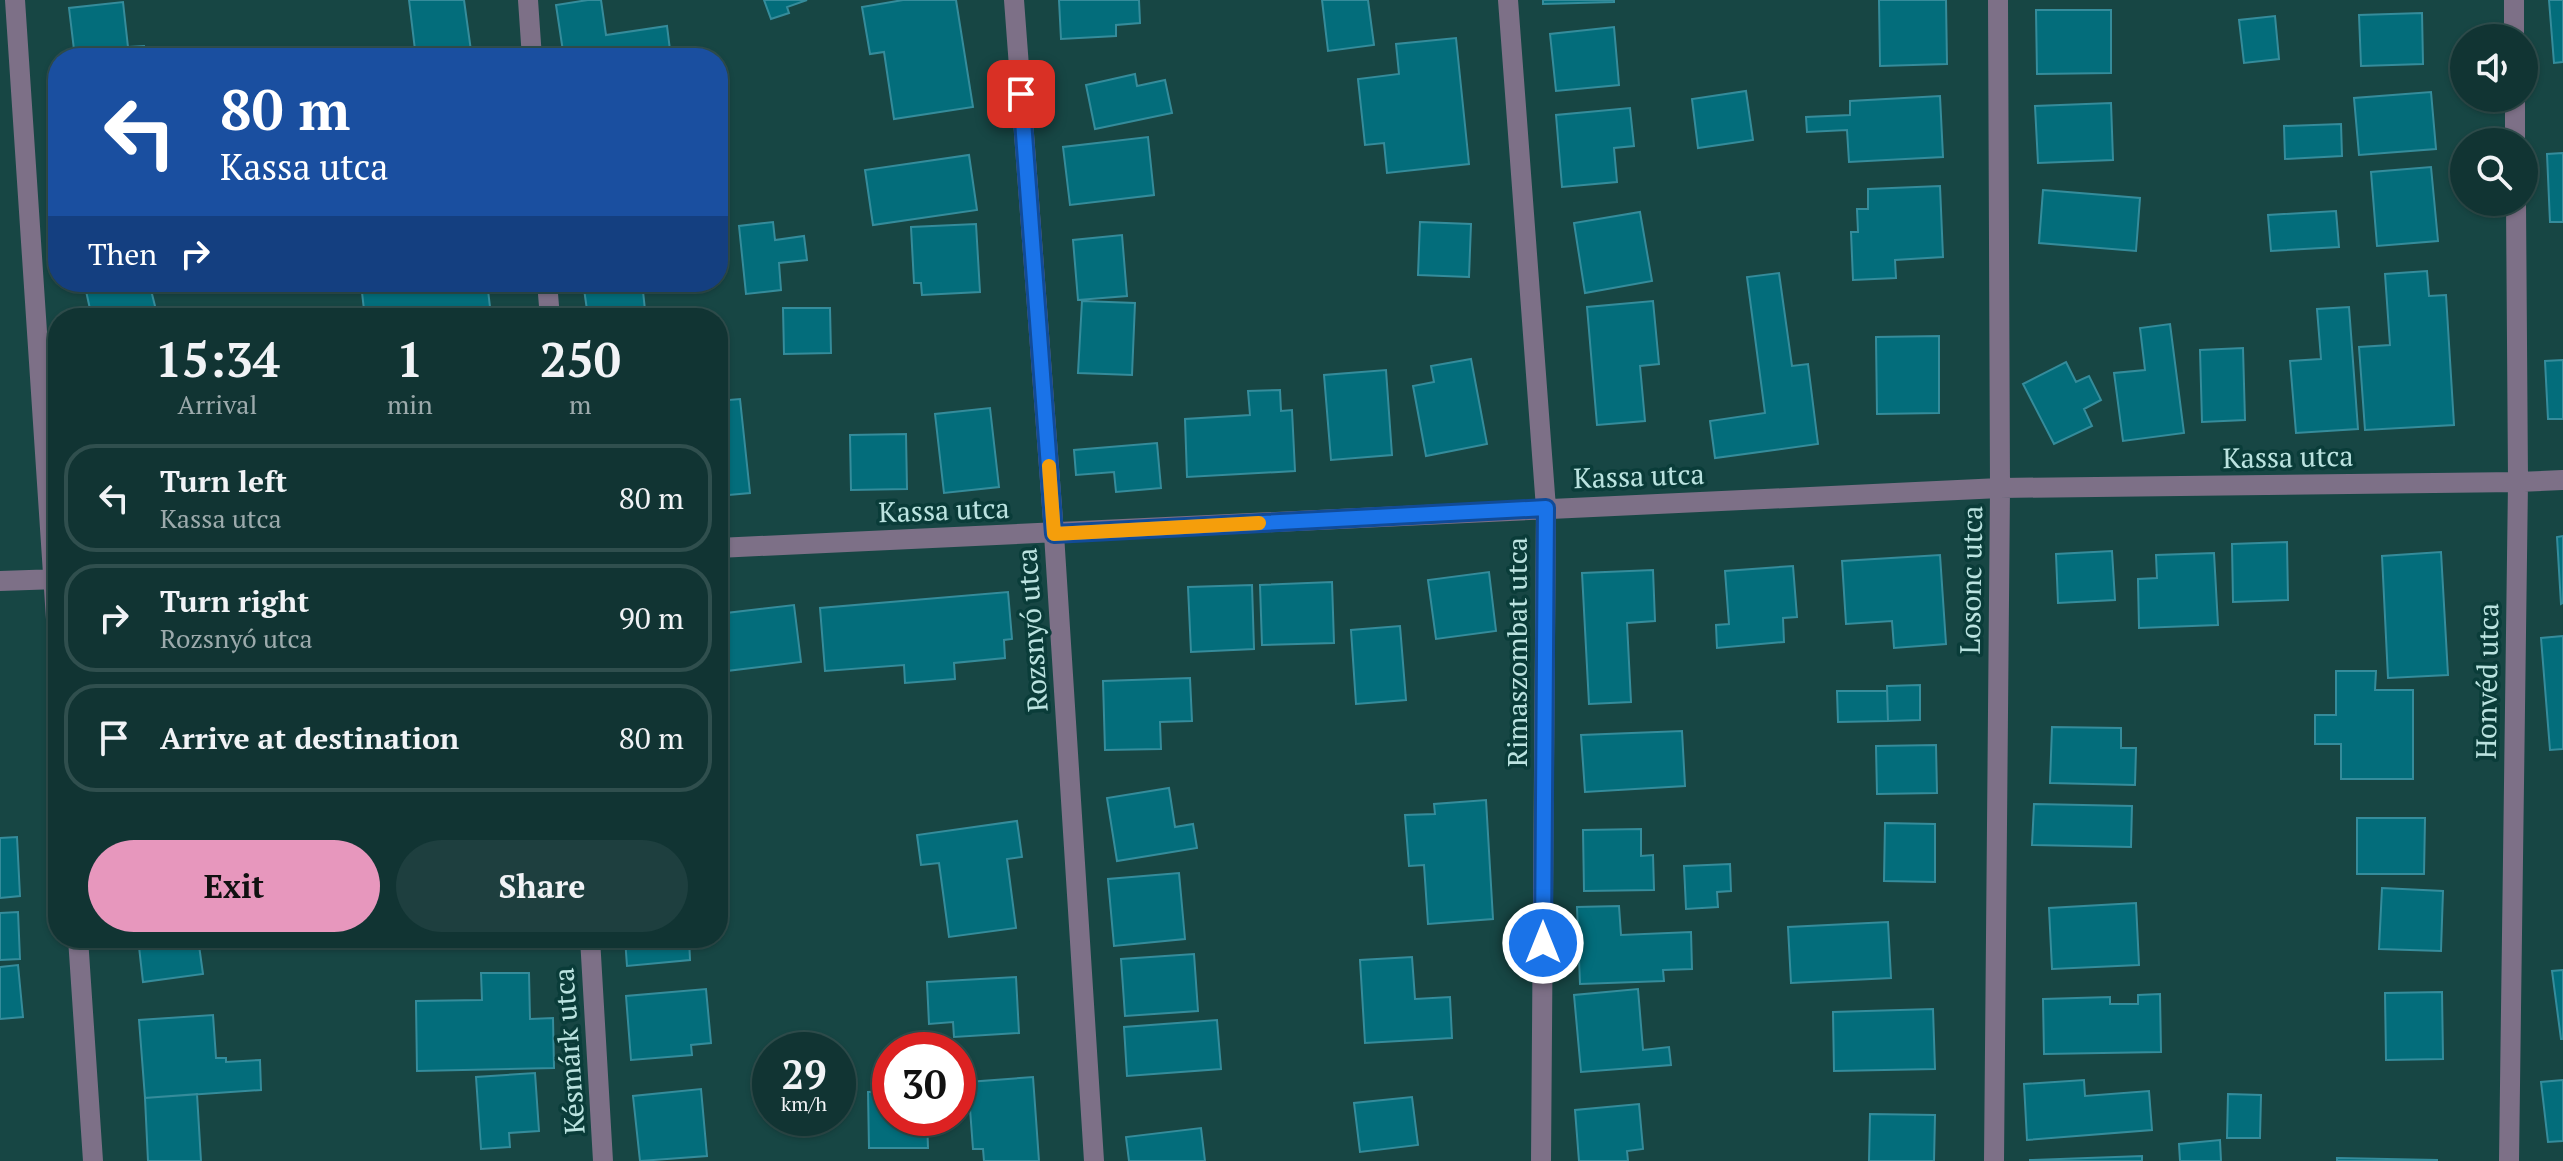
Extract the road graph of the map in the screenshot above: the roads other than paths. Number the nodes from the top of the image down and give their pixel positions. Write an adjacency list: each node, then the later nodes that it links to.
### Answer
1 (15, 0): 10 (street)
2 (528, 0): 8 (street)
3 (1014, 0): 15 (street, Rozsnyó utca)
4 (1508, 0): 14 (street, Rimaszombat utca)
5 (1998, 0): 13 (street, Losonc utca)
6 (2514, 0): 7 (street)
7 (2514, 24)
8 (531, 48)
9 (2516, 216): 12 (street, Honvéd utca)
10 (48, 466)
11 (2563, 480): 12 (street, Kassa utca)
12 (2518, 482): 13 (street, Kassa utca); 26 (street, Honvéd utca)
13 (2000, 488): 14 (street, Kassa utca); 25 (street, Losonc utca)
14 (1546, 508): 15 (street, Kassa utca); 24 (street, Rimaszombat utca)
15 (1054, 534): 16 (street, Kassa utca); 23 (street, Rozsnyó utca)
16 (728, 548)
17 (48, 579): 18 (street)
18 (0, 581)
19 (79, 948): 21 (street)
20 (591, 948): 22 (street, Késmárk utca)
21 (93, 1161)
22 (603, 1161)
23 (1094, 1161)
24 (1541, 1161)
25 (1994, 1161)
26 (2509, 1161)

